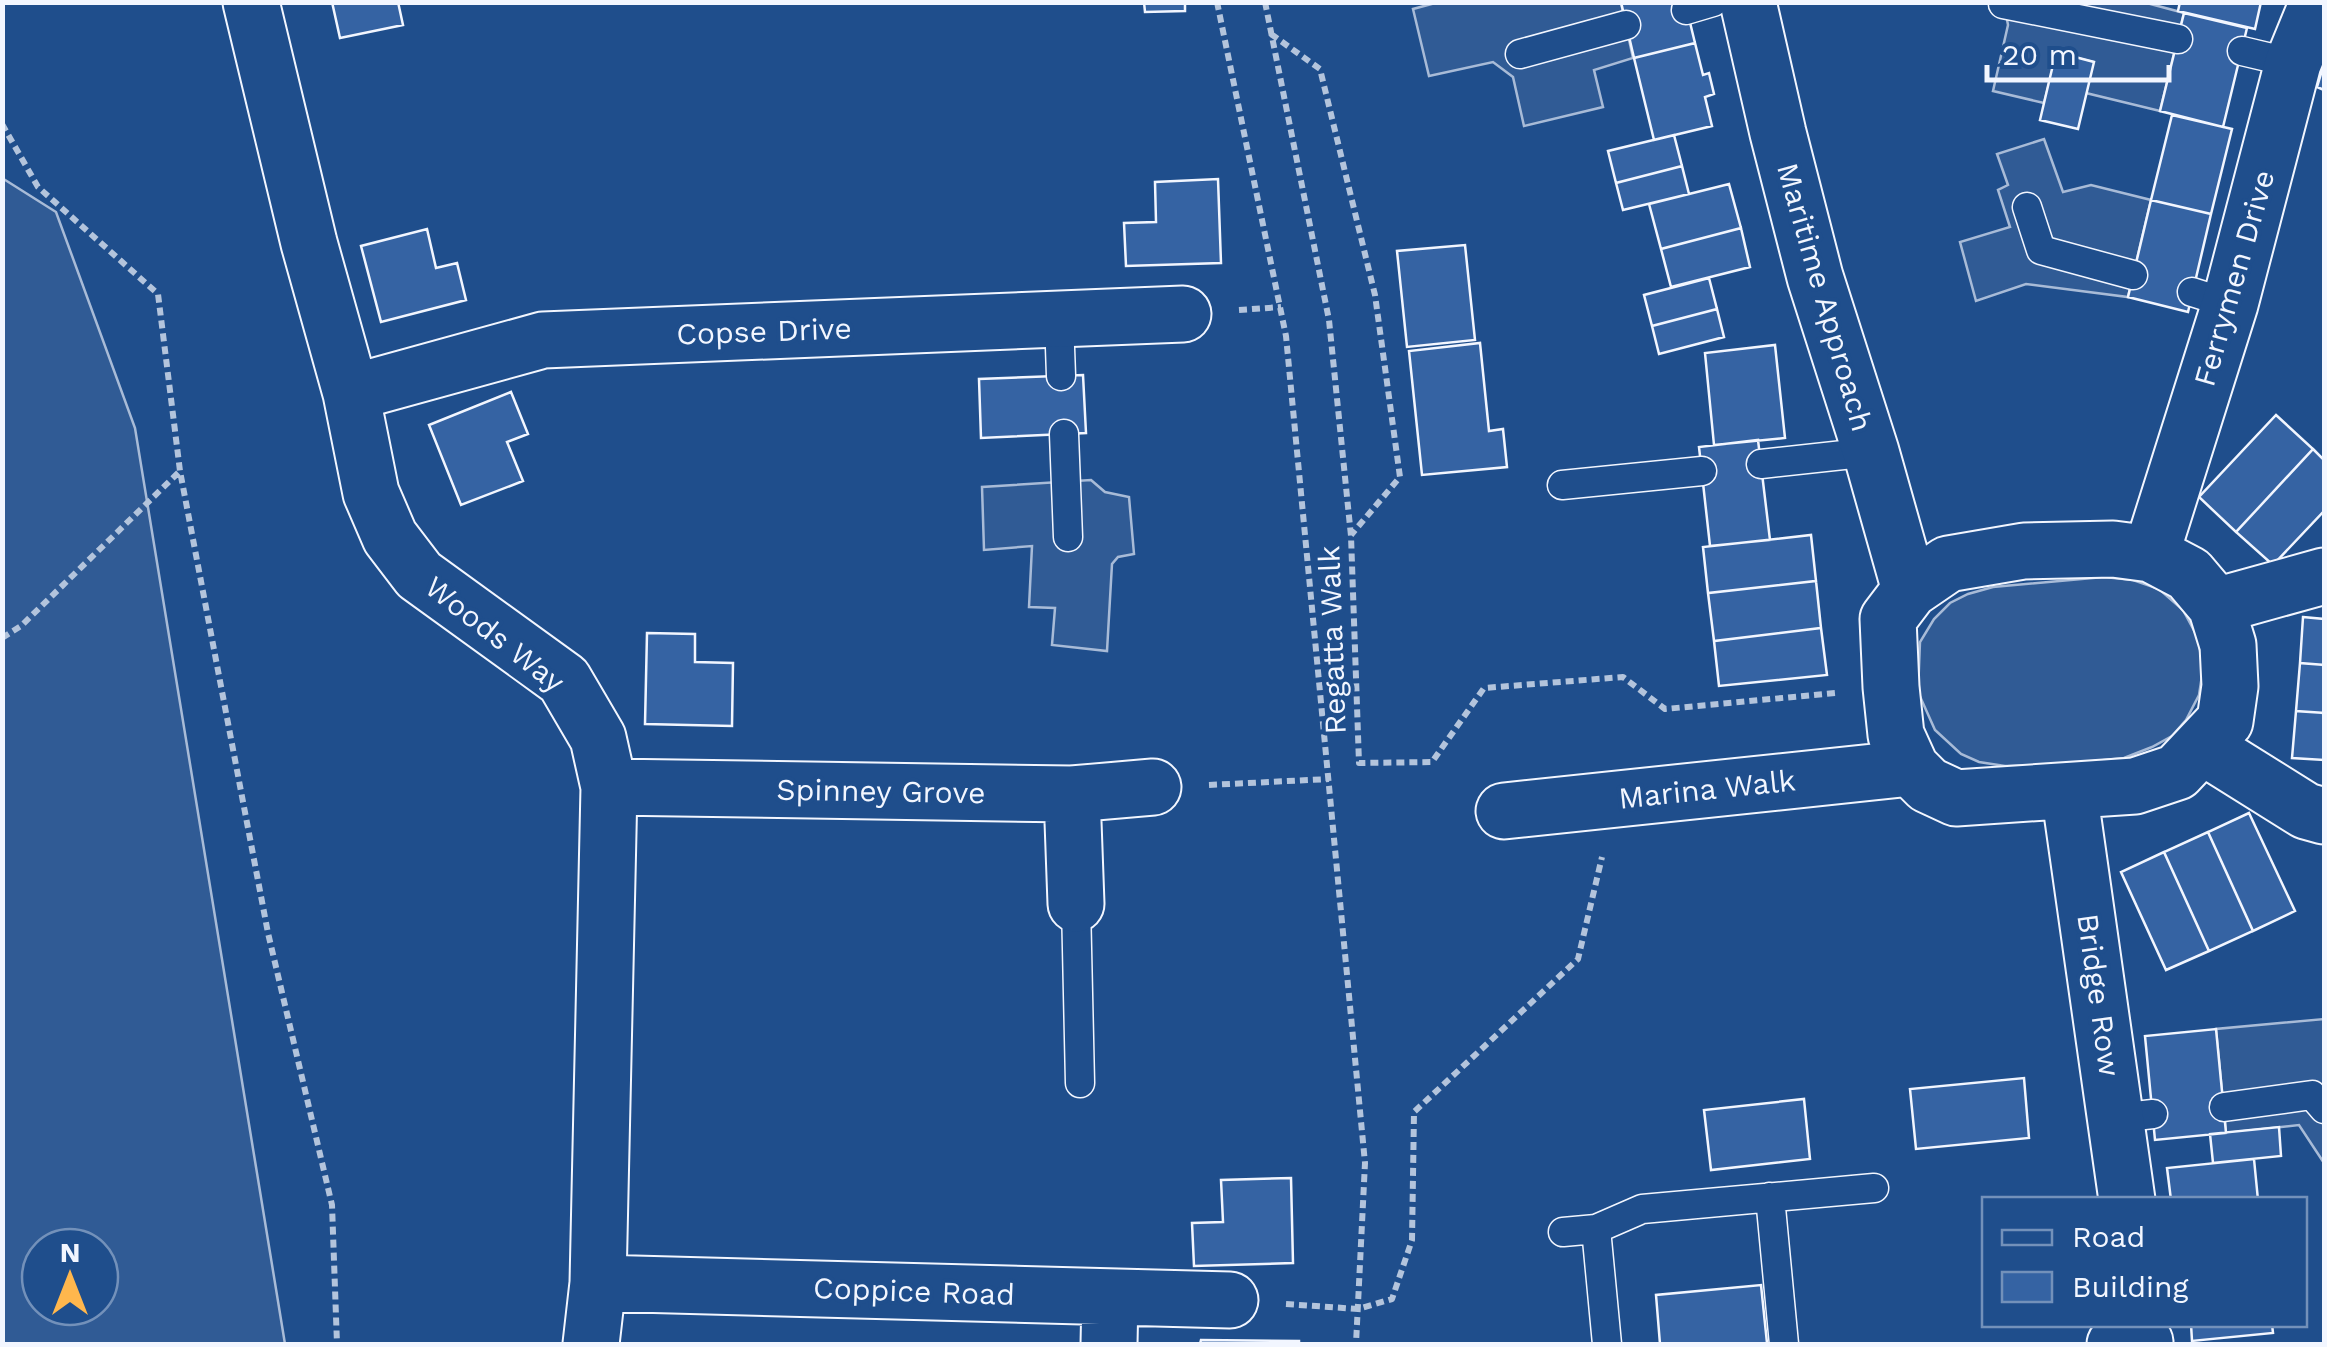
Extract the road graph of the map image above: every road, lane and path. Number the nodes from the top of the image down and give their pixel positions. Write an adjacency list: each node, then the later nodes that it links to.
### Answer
1 (251, 2): 17 (street, Woods Way)
2 (1217, 2): 34 (path)
3 (1265, 2): 8 (path, Regatta Walk)
4 (1748, 2): 19 (street, Maritime Approach)
5 (2004, 4): 9 (lane)
6 (2319, 6): 26 (street, Ferrymen Drive)
7 (1626, 25): 10 (lane)
8 (1270, 33): 24 (path, Regatta Walk); 24 (path)
9 (2178, 39)
10 (1520, 54)
11 (2, 124): 21 (path)
12 (2027, 207): 13 (lane)
13 (2133, 275)
14 (1183, 314): 15 (street, Copse Drive)
15 (1060, 319): 16 (lane); 17 (street, Copse Drive)
16 (1061, 376)
17 (351, 393): 35 (street, Woods Way)
18 (1064, 434): 25 (lane)
19 (1871, 452): 20 (lane); 28 (street, Maritime Approach)
20 (1761, 464)
21 (180, 471): 30 (path); 55 (path)
22 (1702, 471): 23 (lane)
23 (1562, 485)
24 (1350, 536): 31 (path, Regatta Walk)
25 (1068, 537)
26 (2151, 554): 28 (street); 29 (street)
27 (2324, 576): 29 (street)
28 (1910, 590): 31 (street)
29 (2216, 606): 32 (street)
30 (2, 638)
31 (1890, 688): 33 (street)
32 (2202, 746): 37 (street); 41 (street)
33 (1911, 768): 37 (street); 39 (street, Marina Walk)
34 (1329, 779): 36 (path); 53 (path)
35 (609, 787): 38 (street, Spinney Grove); 51 (street, Woods Way)
36 (1153, 787): 38 (street, Spinney Grove)
37 (2069, 791): 48 (street, Bridge Row)
38 (1072, 794): 42 (street)
39 (1616, 798): 40 (street, Marina Walk); 53 (path)
40 (1504, 810)
41 (2324, 816)
42 (1076, 904): 43 (lane)
43 (1080, 1083)
44 (2224, 1106): 45 (lane)
45 (2324, 1109)
46 (1874, 1188): 47 (lane)
47 (1770, 1197): 49 (lane); 59 (lane)
48 (2127, 1197)
49 (1596, 1229): 50 (lane); 58 (lane)
50 (1563, 1232)
51 (598, 1283): 54 (street, Coppice Road); 56 (street, Woods Way)
52 (1230, 1300): 53 (path); 54 (street, Coppice Road)
53 (1358, 1309): 57 (path)
54 (1109, 1321)
55 (337, 1344)
56 (590, 1344)
57 (1356, 1344)
58 (1607, 1344)
59 (1784, 1344)

